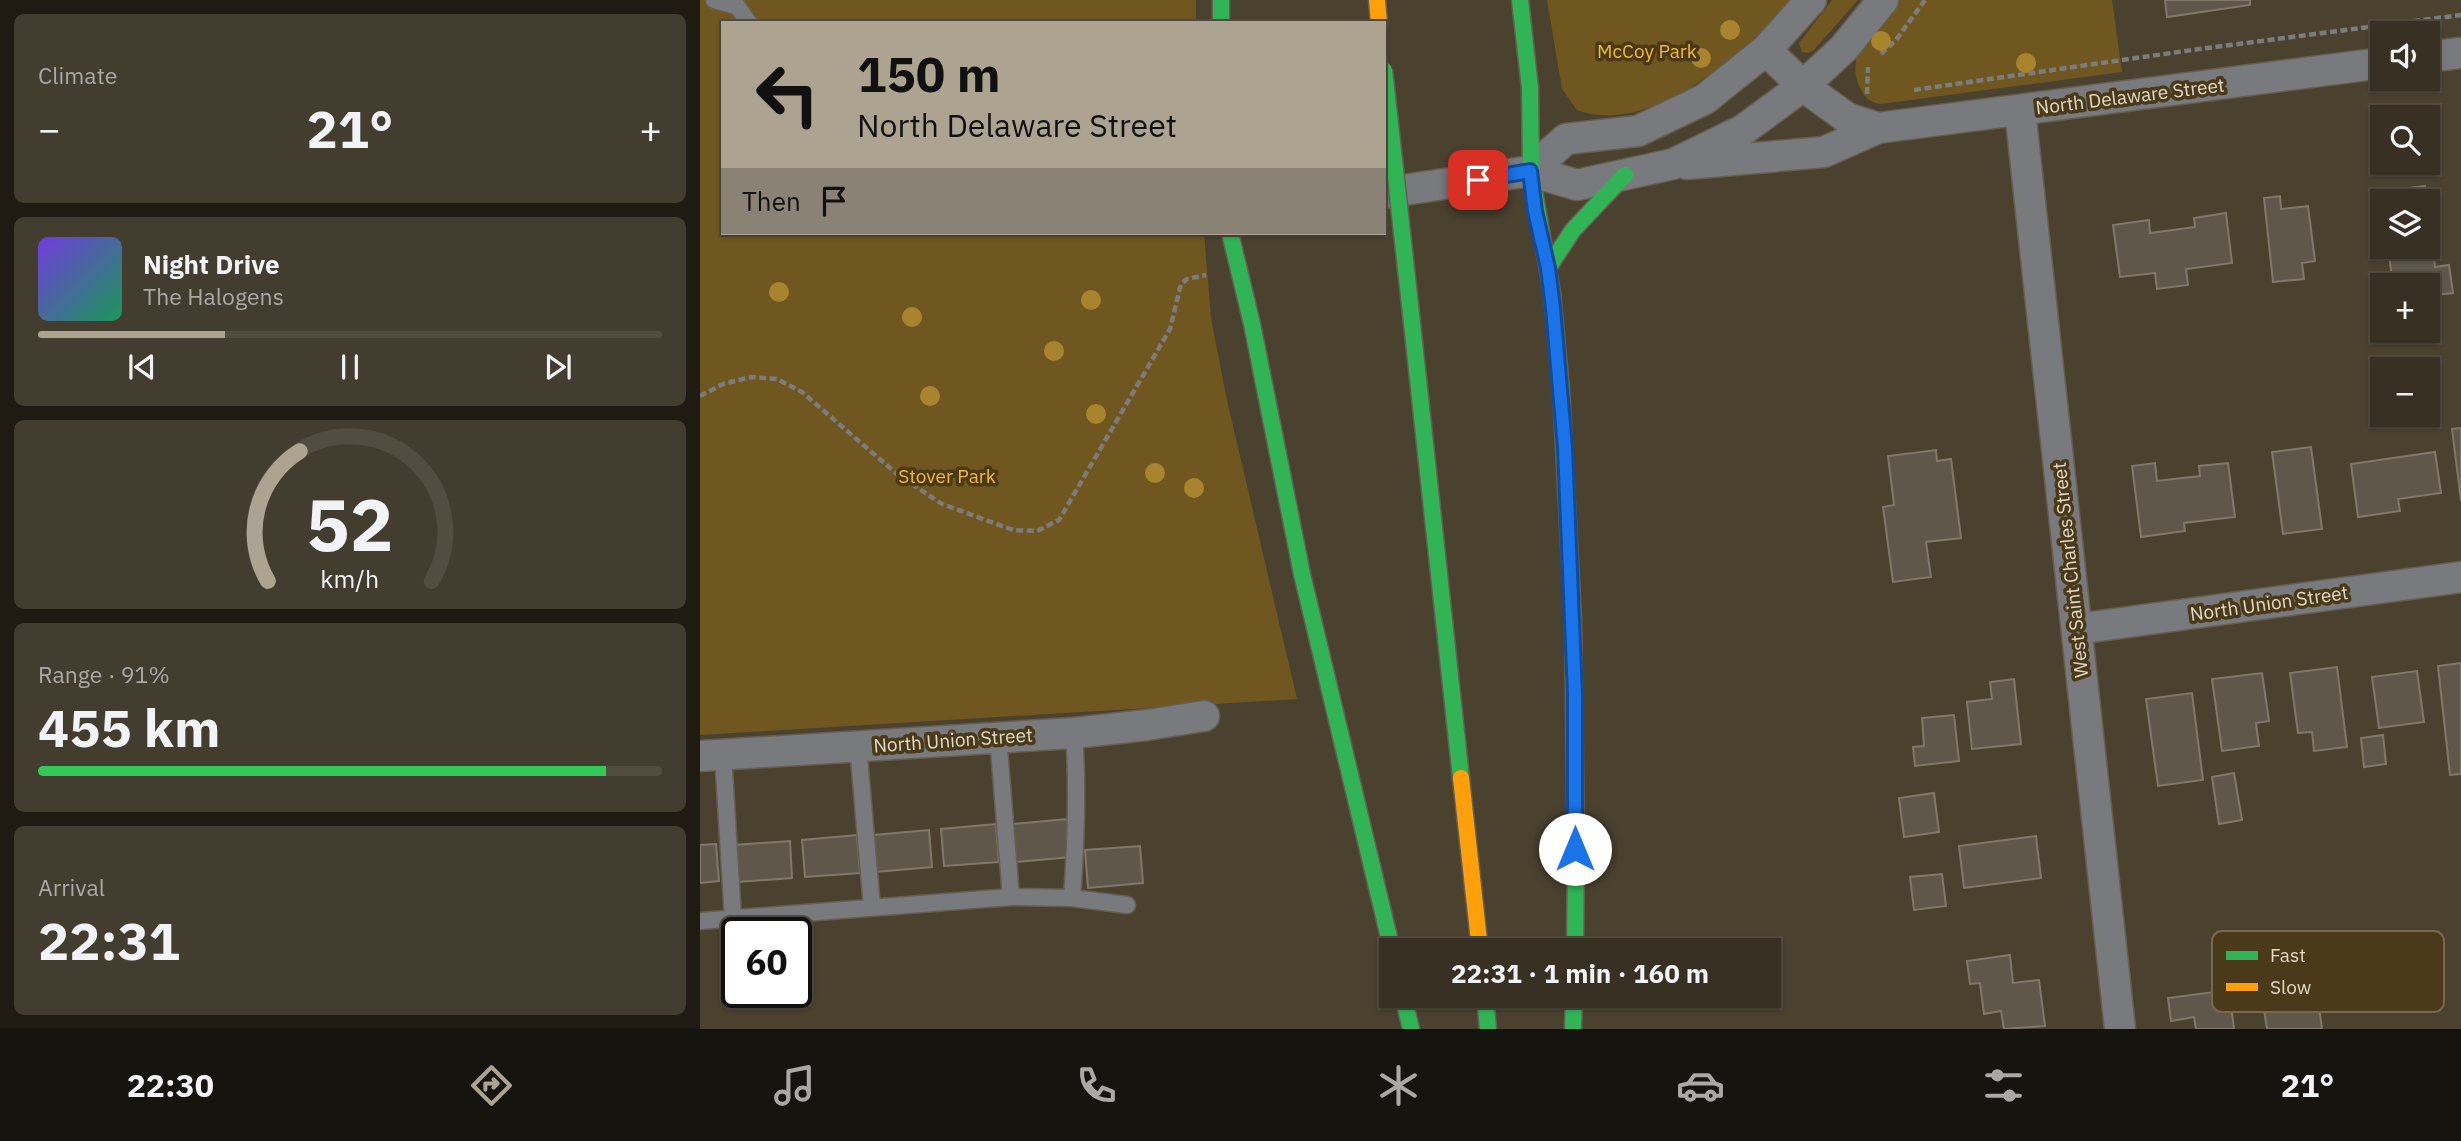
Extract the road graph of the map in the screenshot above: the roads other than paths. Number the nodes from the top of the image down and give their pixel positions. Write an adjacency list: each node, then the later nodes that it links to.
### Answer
1 (715, 0): 7 (lane)
2 (1221, 0): 9 (main road)
3 (1377, 0): 10 (main road)
4 (1520, 0): 20 (main road)
5 (1811, 0): 11 (street)
6 (1883, 0): 15 (street)
7 (734, 3): 8 (lane)
8 (748, 21)
9 (1221, 21)
10 (1379, 21)
11 (1766, 50): 15 (street, North Delaware Street); 20 (street)
12 (2461, 52): 13 (street)
13 (2440, 55)
14 (2370, 65): 17 (street, North Delaware Street)
15 (1803, 86): 18 (street, North Delaware Street); 19 (street)
16 (1386, 87): 41 (main road, bridge)
17 (2020, 110): 18 (street, North Delaware Street); 26 (street, West Saint Charles Street)
18 (1878, 128): 19 (street, North Delaware Street)
19 (1672, 164): 21 (street)
20 (1530, 171): 21 (street); 22 (street); 24 (main road)
21 (1625, 175): 24 (main road)
22 (1386, 193)
23 (1230, 235): 40 (main road)
24 (1548, 268): 42 (main road)
25 (2461, 577): 26 (street, North Union Street)
26 (2077, 629): 49 (street, West Saint Charles Street)
27 (1204, 716): 28 (street, North Union Street)
28 (1074, 733): 29 (street, North Union Street); 33 (lane)
29 (998, 737): 30 (street, North Union Street); 32 (lane)
30 (858, 746): 31 (street, North Union Street); 35 (lane)
31 (712, 755): 36 (lane)
32 (1011, 897): 33 (lane); 35 (lane)
33 (1072, 898): 34 (lane)
34 (1127, 905)
35 (872, 907): 37 (lane)
36 (733, 917)
37 (756, 917)
38 (721, 920): 39 (lane)
39 (700, 921)
40 (1389, 938)
41 (1479, 938)
42 (1575, 938)
43 (1406, 1008): 46 (main road)
44 (1486, 1008): 47 (main road)
45 (1574, 1008): 48 (main road)
46 (1411, 1029)
47 (1488, 1029)
48 (1573, 1029)
49 (2120, 1029)

